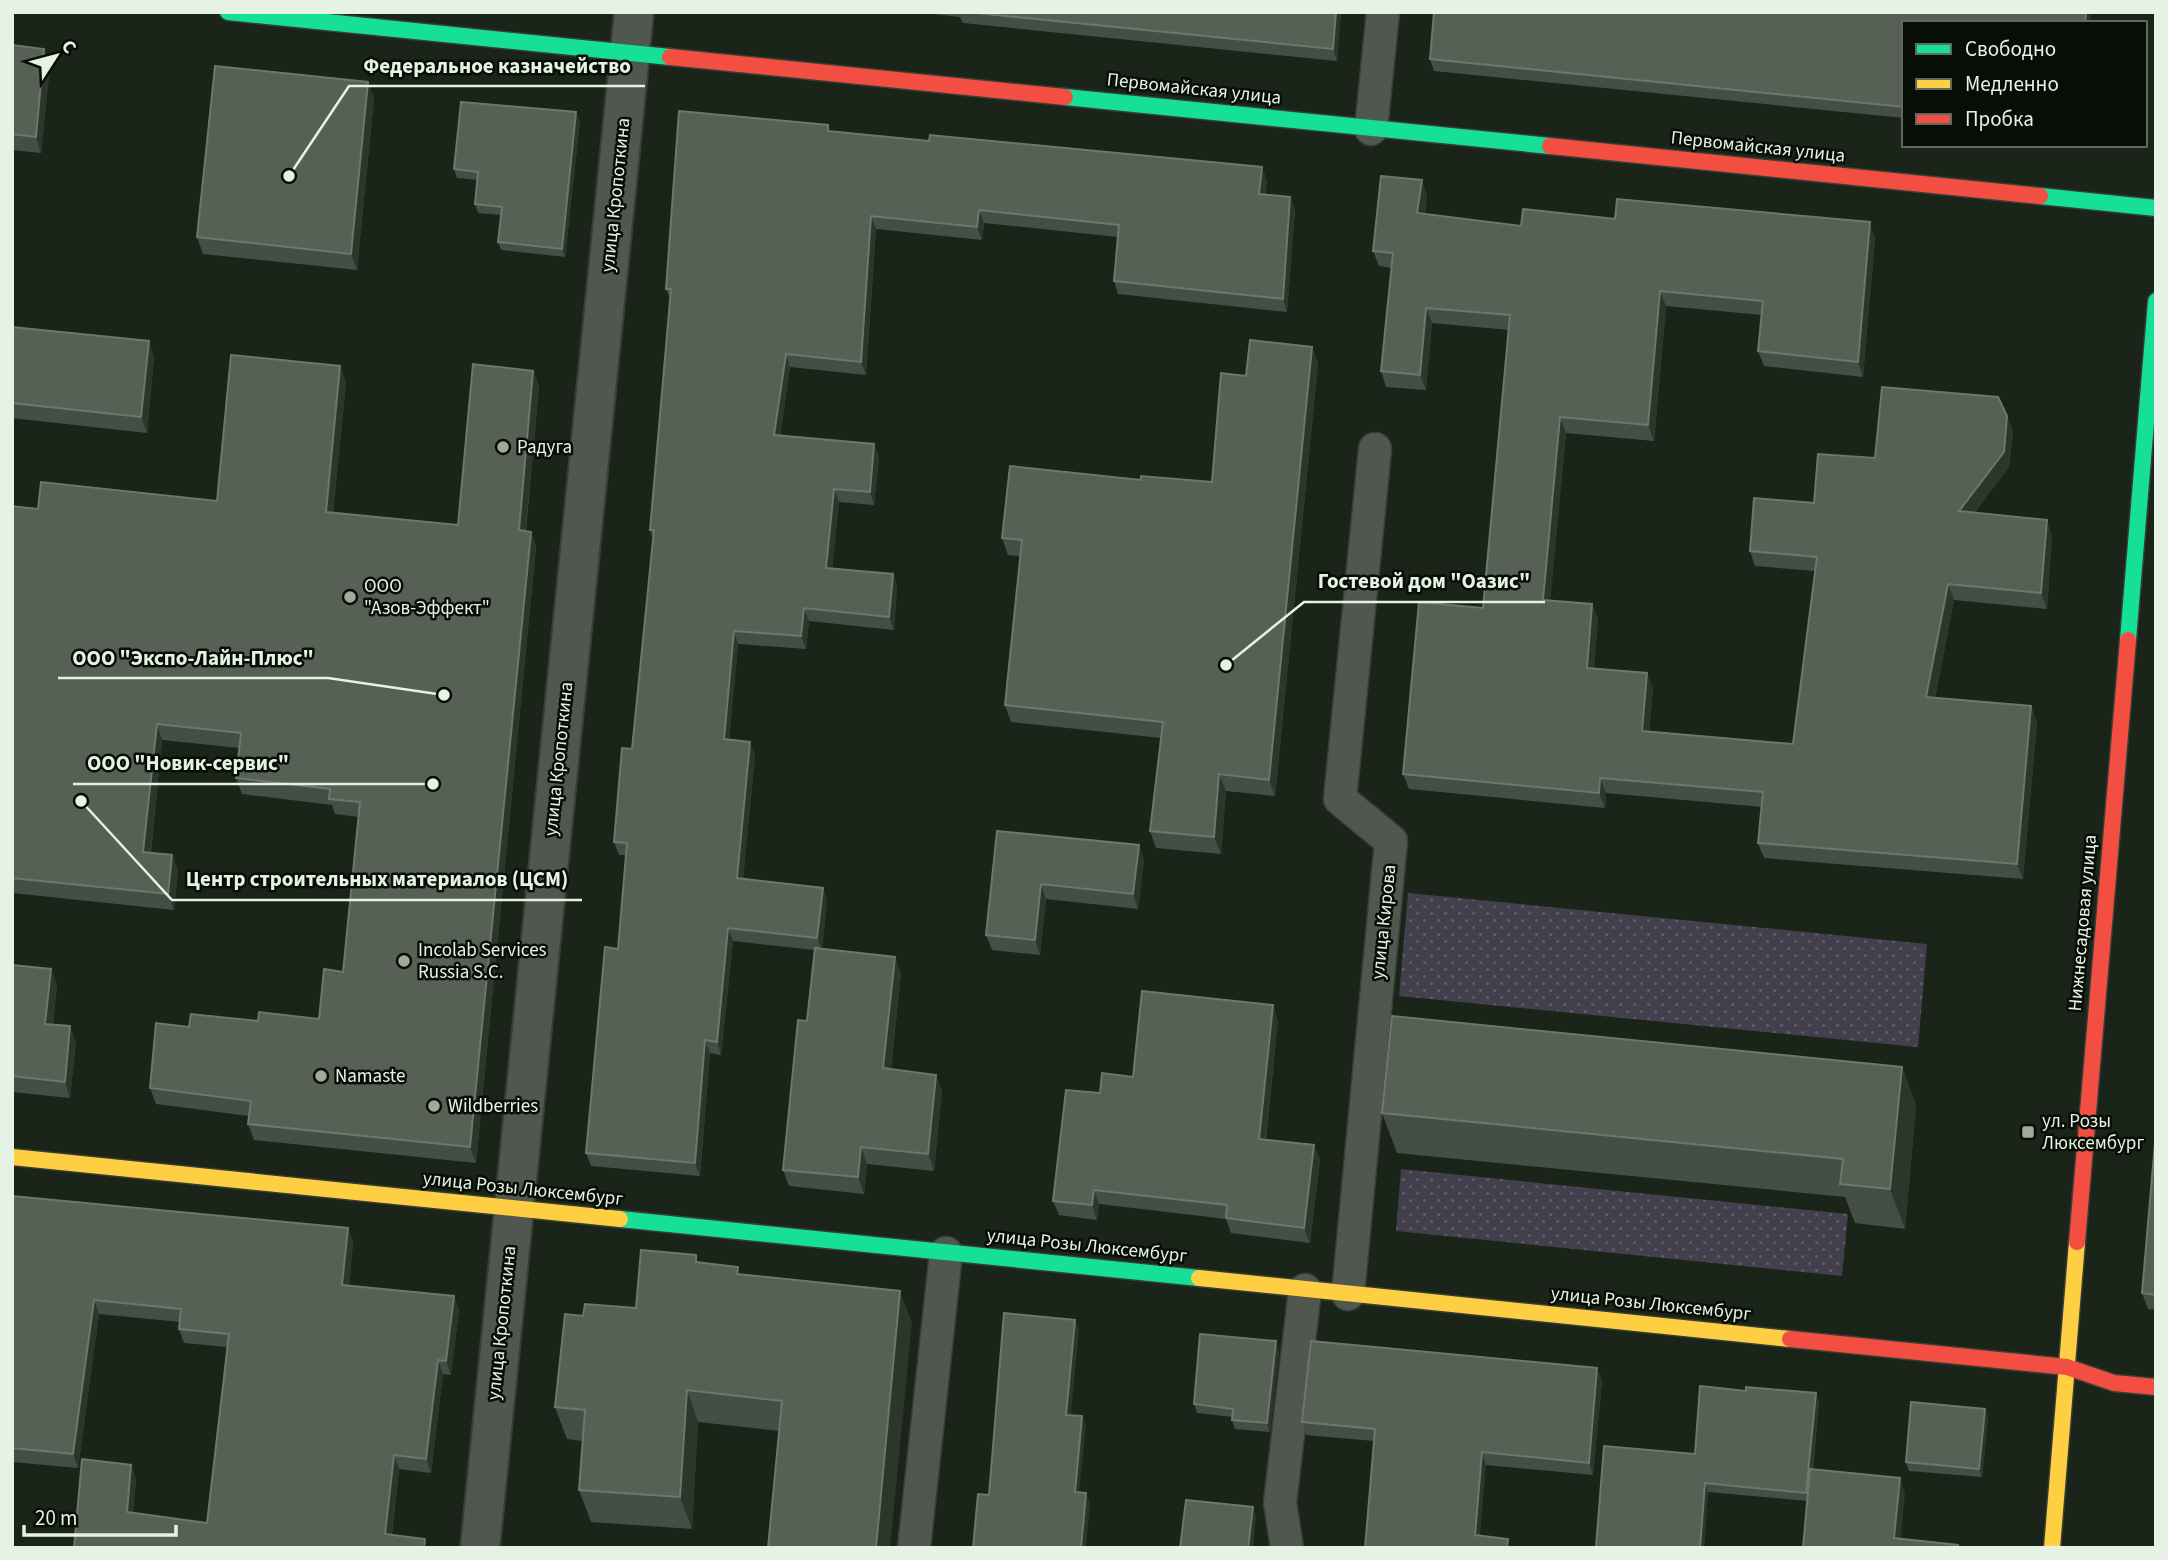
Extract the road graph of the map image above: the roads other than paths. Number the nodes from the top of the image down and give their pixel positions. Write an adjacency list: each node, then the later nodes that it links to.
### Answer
1 (228, 12): 4 (street, Первомайская улица)
2 (634, 12): 4 (street, улица Кропоткина)
3 (1383, 12): 5 (lane)
4 (631, 54): 5 (street, Первомайская улица); 10 (street, улица Кропоткина)
5 (1371, 129): 6 (street, Первомайская улица)
6 (2156, 208)
7 (2156, 301): 14 (street, Нижнесадовая улица)
8 (1375, 449): 13 (lane, улица Кирова)
9 (12, 1157): 10 (street, улица Розы Люксембург)
10 (514, 1209): 11 (street, улица Розы Люксембург); 16 (street, улица Кропоткина)
11 (946, 1253): 12 (street, улица Розы Люксембург); 17 (lane)
12 (1305, 1290): 13 (street, улица Розы Люксембург); 18 (lane)
13 (1348, 1294): 14 (street, улица Розы Люксембург)
14 (2067, 1367): 15 (street, улица Розы Люксембург); 19 (street, Нижнесадовая улица)
15 (2156, 1387)
16 (480, 1548)
17 (914, 1548)
18 (1287, 1548)
19 (2052, 1548)

